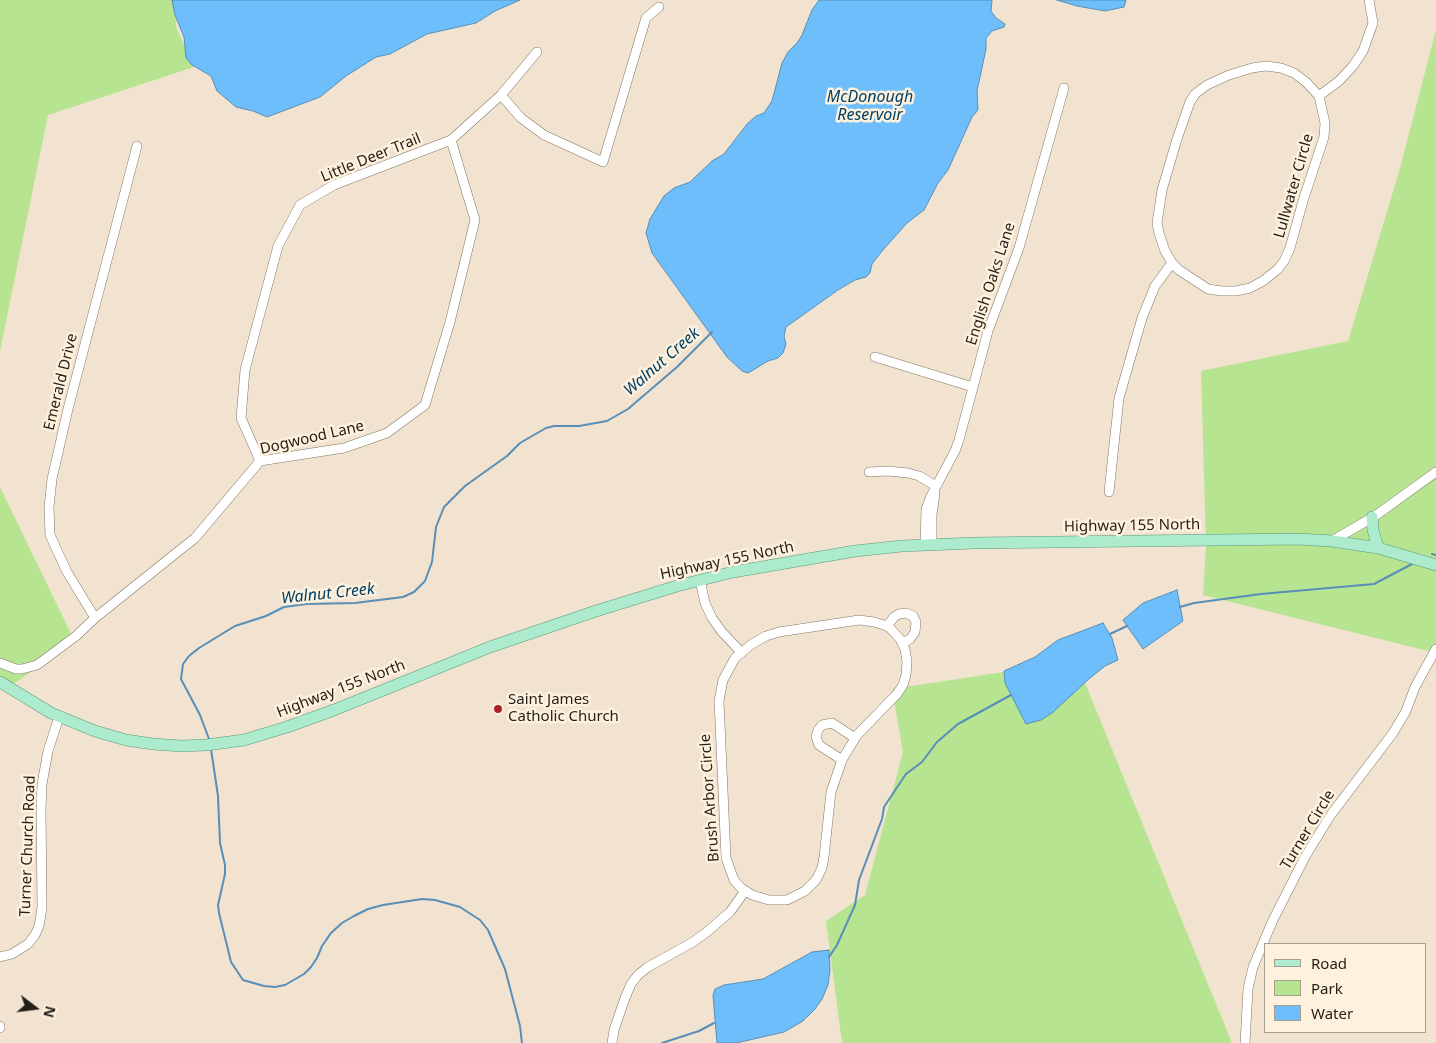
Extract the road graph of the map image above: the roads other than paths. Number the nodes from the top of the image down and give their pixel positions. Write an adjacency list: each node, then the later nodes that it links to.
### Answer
1 (1369, 0): 6 (street)
2 (658, 7): 5 (street)
3 (536, 52): 5 (street, Little Deer Trail)
4 (1064, 88): 11 (street, English Oaks Lane)
5 (500, 95): 7 (street, Little Deer Trail)
6 (1319, 96): 9 (street, Lullwater Circle); 9 (street, Lullwater Circle)
7 (451, 140): 12 (street, Little Deer Trail); 12 (street, Dogwood Lane)
8 (137, 146): 23 (street, Emerald Drive)
9 (1172, 264): 16 (street)
10 (874, 357): 11 (street)
11 (973, 387): 15 (street, English Oaks Lane)
12 (260, 461): 23 (street, Dogwood Lane)
13 (869, 472): 15 (street)
14 (1436, 472): 17 (street)
15 (936, 486): 19 (street, English Oaks Lane)
16 (1109, 492)
17 (1372, 517): 18 (street); 20 (main road)
18 (1332, 541): 19 (main road, Highway 155 North); 20 (main road, Highway 155 North)
19 (928, 545): 22 (main road, Highway 155 North)
20 (1378, 548): 21 (main road, Highway 155 North)
21 (1436, 565)
22 (700, 580): 27 (street); 30 (main road, Highway 155 North)
23 (95, 618): 28 (street, Dogwood Lane)
24 (887, 626): 25 (street); 25 (street); 27 (street, Brush Arbor Circle)
25 (903, 643): 31 (street)
26 (1436, 649): 36 (street, Turner Circle)
27 (741, 652): 33 (street, Brush Arbor Circle)
28 (0, 663)
29 (0, 682): 30 (main road, Highway 155 North)
30 (59, 717): 34 (street, Turner Church Road)
31 (855, 738): 32 (street); 32 (street)
32 (842, 760): 33 (street)
33 (745, 891): 35 (street)
34 (0, 957)
35 (612, 1043)
36 (1245, 1043)

